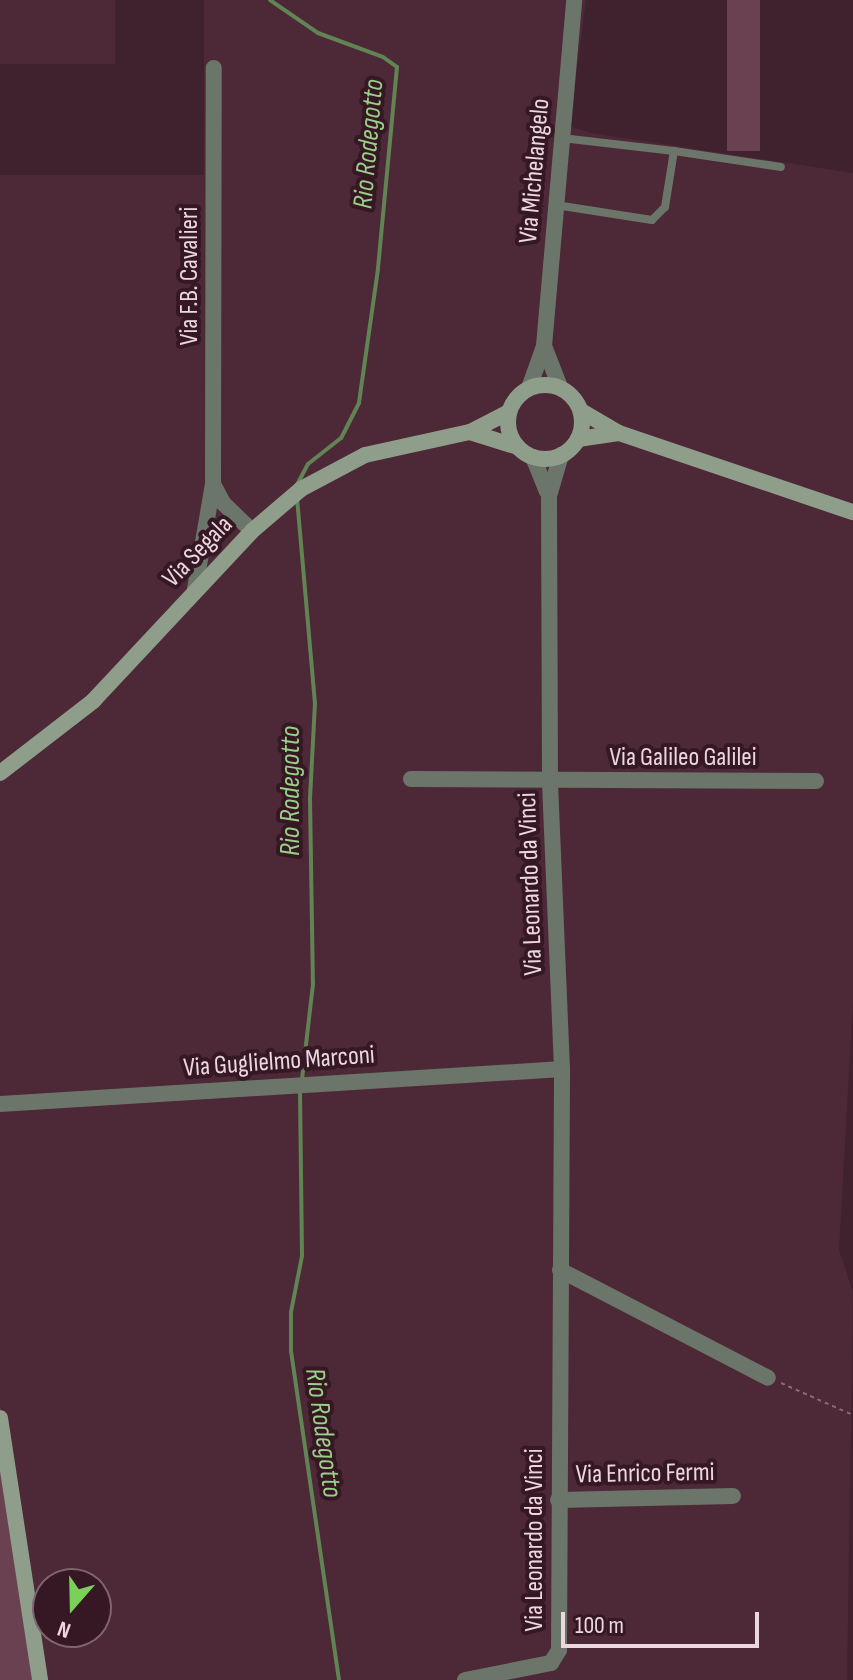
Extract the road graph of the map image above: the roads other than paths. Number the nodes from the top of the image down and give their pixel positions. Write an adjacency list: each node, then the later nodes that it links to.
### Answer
1 (574, 0): 3 (street, Via Michelangelo)
2 (214, 68): 18 (street, Via F.B. Cavalieri)
3 (561, 138): 4 (lane); 6 (street, Via Michelangelo)
4 (674, 151): 5 (lane); 6 (lane)
5 (781, 167)
6 (555, 205): 7 (street, Via Michelangelo)
7 (544, 346): 8 (street, Via Michelangelo); 9 (street, Via Michelangelo)
8 (560, 387): 9 (street); 10 (street)
9 (529, 388): 11 (street, Via Segala)
10 (581, 411): 13 (street); 14 (street)
11 (509, 412): 12 (street, Via Segala); 15 (street)
12 (470, 432): 15 (street, Via Segala); 21 (street, Via Segala)
13 (619, 433): 14 (street); 20 (street)
14 (578, 439): 16 (street)
15 (518, 447): 17 (street, Via Segala)
16 (561, 455): 17 (street); 19 (street, Via Leonardo da Vinci)
17 (533, 457): 19 (street, Via Leonardo da Vinci)
18 (213, 484): 21 (street); 22 (street, Via F.B. Cavalieri)
19 (549, 496): 26 (street, Via Leonardo da Vinci)
20 (853, 512)
21 (252, 531): 22 (street, Via Segala)
22 (195, 589): 23 (street, Via Segala)
23 (0, 773)
24 (411, 779): 26 (street, Via Galileo Galilei)
25 (816, 781): 26 (street, Via Galileo Galilei)
26 (550, 782): 27 (street, Via Leonardo da Vinci)
27 (562, 1069): 28 (street, Via Guglielmo Marconi); 29 (street, Via Leonardo da Vinci)
28 (0, 1104)
29 (560, 1270): 30 (street); 33 (street, Via Leonardo da Vinci)
30 (768, 1378)
31 (0, 1418): 34 (street)
32 (733, 1496): 33 (street, Via Enrico Fermi)
33 (558, 1500): 35 (street, Via Leonardo da Vinci)
34 (40, 1680)
35 (465, 1680)

